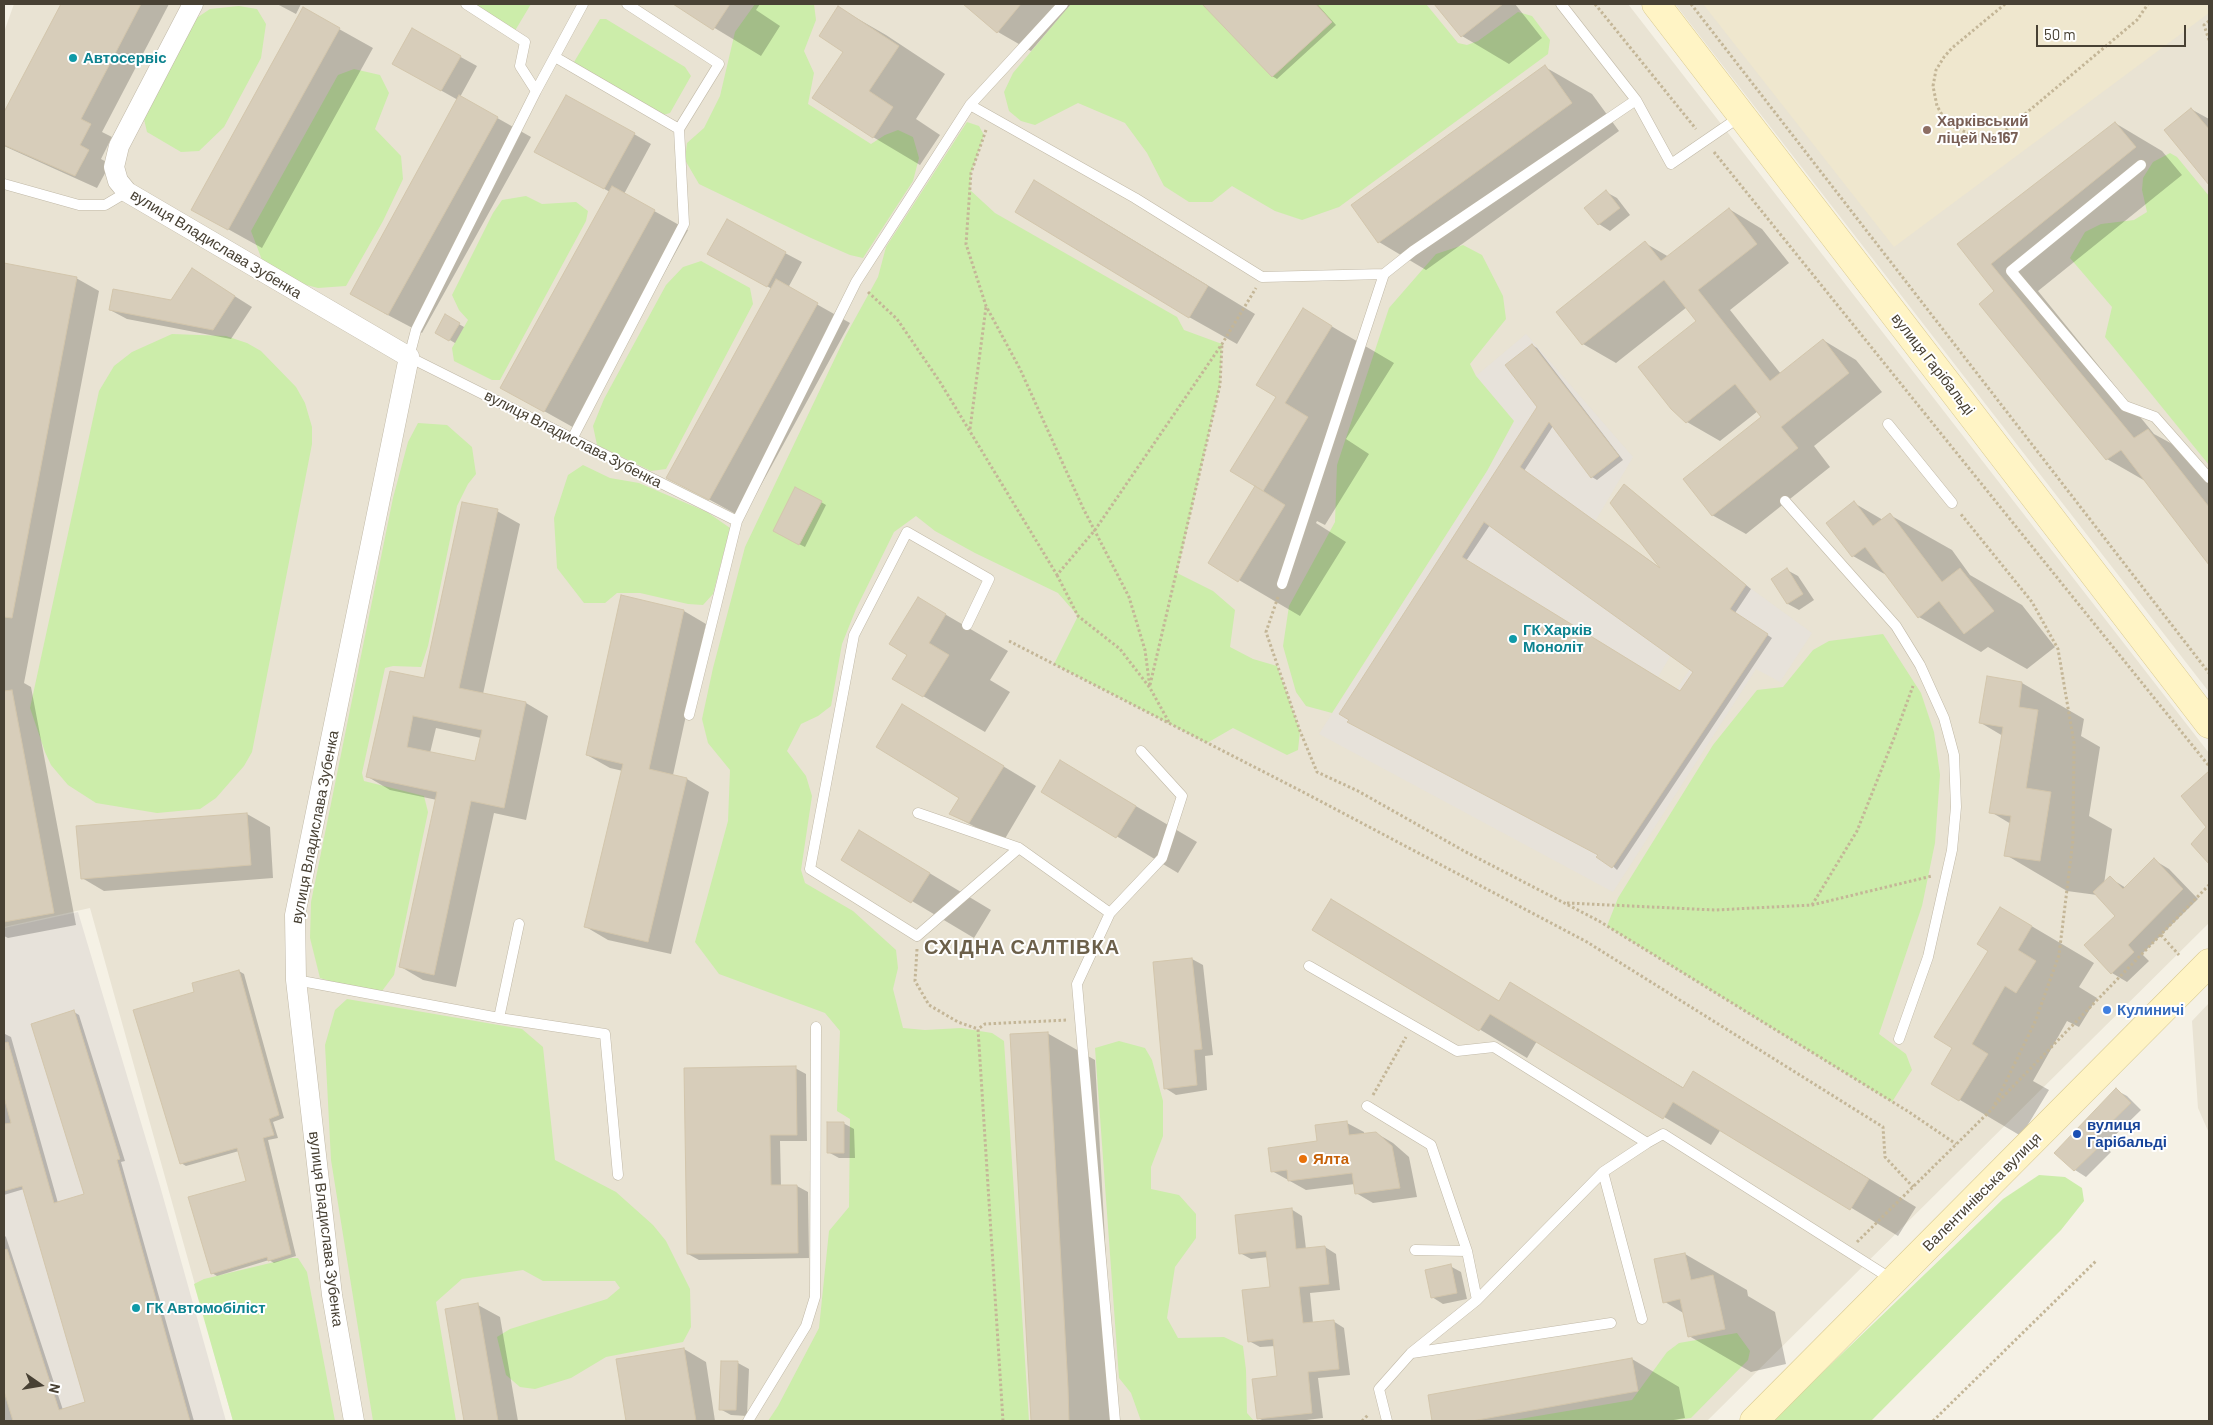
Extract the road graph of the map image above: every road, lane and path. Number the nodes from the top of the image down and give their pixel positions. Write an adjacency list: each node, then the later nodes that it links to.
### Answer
1 (193, 4): 24 (street, вулиця Владислава Зубенка)
2 (466, 4): 15 (lane)
3 (583, 4): 14 (lane)
4 (627, 4): 20 (lane)
5 (1063, 4): 17 (lane)
6 (1560, 4): 16 (lane)
7 (1595, 4): 21 (path)
8 (1656, 4): 19 (street, вулиця Гарібальді)
9 (1691, 4): 44 (path)
10 (2005, 4): 11 (path)
11 (2148, 4)
12 (2209, 21): 13 (path)
13 (2209, 40)
14 (555, 57): 15 (lane); 20 (lane)
15 (536, 91): 30 (lane)
16 (1636, 100): 21 (lane); 25 (lane)
17 (970, 105): 18 (lane); 27 (lane)
18 (990, 116): 26 (lane); 28 (path)
19 (1742, 116): 21 (lane); 46 (street, вулиця Гарібальді)
20 (679, 129): 33 (lane)
21 (1705, 141): 50 (path)
22 (2141, 165): 34 (lane)
23 (4, 184): 24 (lane)
24 (127, 192): 30 (street, вулиця Владислава Зубенка)
25 (1384, 274): 26 (lane); 40 (lane)
26 (1262, 277): 29 (path)
27 (856, 282): 32 (path); 37 (lane)
28 (986, 306): 32 (path); 38 (path)
29 (1222, 344): 38 (path); 45 (path)
30 (409, 357): 33 (lane, вулиця Владислава Зубенка); 64 (street, вулиця Владислава Зубенка)
31 (1888, 424): 36 (lane)
32 (970, 431): 39 (path)
33 (572, 439): 37 (lane, вулиця Владислава Зубенка)
34 (2209, 478)
35 (1785, 501): 43 (lane)
36 (1952, 503): 72 (path)
37 (737, 521): 47 (lane)
38 (1094, 530): 39 (path); 45 (path)
39 (1057, 575): 45 (path)
40 (1282, 584): 55 (path)
41 (967, 625): 60 (lane)
42 (1009, 641): 48 (path)
43 (1920, 665): 53 (lane); 56 (path)
44 (2209, 673)
45 (1150, 688): 48 (path)
46 (2206, 713)
47 (689, 715)
48 (1170, 724): 77 (path)
49 (1141, 751): 57 (lane)
50 (2209, 766)
51 (918, 813): 52 (lane)
52 (1019, 848): 57 (lane); 60 (lane)
53 (1947, 872): 56 (path); 70 (lane)
54 (2209, 885): 59 (path)
55 (1564, 902): 56 (path); 74 (path)
56 (1812, 905)
57 (1110, 913): 66 (lane)
58 (519, 924): 65 (lane)
59 (2160, 935): 61 (path); 72 (path)
60 (917, 936): 69 (path)
61 (2179, 955)
62 (2209, 963): 82 (street, Валентинівська вулиця)
63 (1309, 966): 67 (lane)
64 (296, 980): 65 (lane); 87 (street, вулиця Владислава Зубенка)
65 (498, 1018): 76 (lane)
66 (1080, 1019): 69 (path); 90 (lane)
67 (1413, 1026): 71 (path); 73 (lane)
68 (816, 1027): 88 (lane)
69 (978, 1029): 89 (path)
70 (1899, 1039)
71 (1367, 1106): 79 (lane)
72 (1993, 1108): 74 (path)
73 (1646, 1143): 75 (lane); 80 (lane)
74 (1956, 1144): 77 (path)
75 (1603, 1172): 83 (lane); 84 (lane)
76 (618, 1175)
77 (1913, 1187): 80 (path)
78 (1415, 1250): 79 (lane)
79 (1467, 1251): 83 (lane)
80 (1848, 1251): 82 (lane)
81 (2097, 1260): 93 (path)
82 (1894, 1280): 92 (street, Валентинівська вулиця)
83 (1476, 1300): 86 (lane)
84 (1642, 1319)
85 (1611, 1323): 86 (lane)
86 (1411, 1353): 91 (lane)
87 (354, 1421)
88 (748, 1421)
89 (1003, 1421)
90 (1115, 1421)
91 (1387, 1421)
92 (1754, 1421)
93 (1933, 1421)

